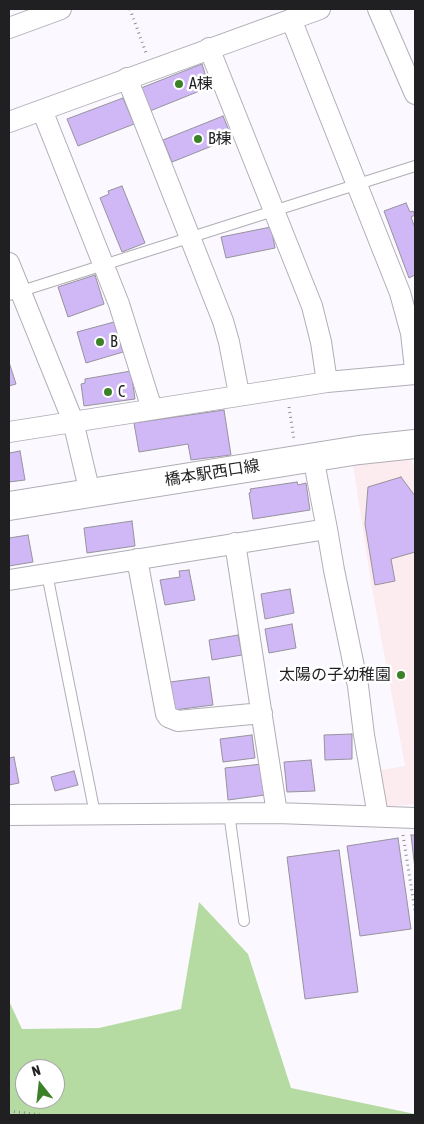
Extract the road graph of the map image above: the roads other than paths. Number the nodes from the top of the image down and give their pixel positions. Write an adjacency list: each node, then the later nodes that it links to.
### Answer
1 (61, 9): 5 (street)
2 (320, 9): 4 (street)
3 (378, 9): 8 (street)
4 (291, 19): 6 (street); 12 (street)
5 (9, 28)
6 (209, 48): 7 (street); 13 (street)
7 (127, 78): 9 (street); 14 (street)
8 (415, 94)
9 (42, 110): 10 (street); 16 (street)
10 (9, 122)
11 (415, 166): 12 (lane)
12 (358, 184): 13 (lane); 18 (street)
13 (274, 210): 14 (lane); 20 (street)
14 (190, 237): 16 (lane); 21 (street)
15 (9, 263): 17 (street)
16 (104, 264): 17 (lane); 22 (street)
17 (15, 293): 23 (street)
18 (415, 370)
19 (415, 374): 20 (street)
20 (327, 382): 21 (street)
21 (239, 394): 22 (street)
22 (152, 409): 23 (street)
23 (73, 421): 24 (street); 27 (street)
24 (9, 432)
25 (415, 444): 26 (street, 橋本駅西口線)
26 (304, 452): 27 (street, 橋本駅西口線); 29 (street)
27 (90, 493): 28 (street, 橋本駅西口線)
28 (9, 506)
29 (327, 529): 30 (street); 39 (street)
30 (235, 543): 31 (street); 34 (street)
31 (137, 559): 32 (street); 34 (street)
32 (47, 574): 33 (street); 37 (lane)
33 (9, 580)
34 (262, 713): 36 (street)
35 (229, 813): 36 (street); 37 (street); 41 (lane)
36 (277, 813): 39 (street)
37 (95, 814): 38 (street)
38 (9, 815)
39 (378, 816): 40 (street)
40 (409, 818)
41 (244, 921)

